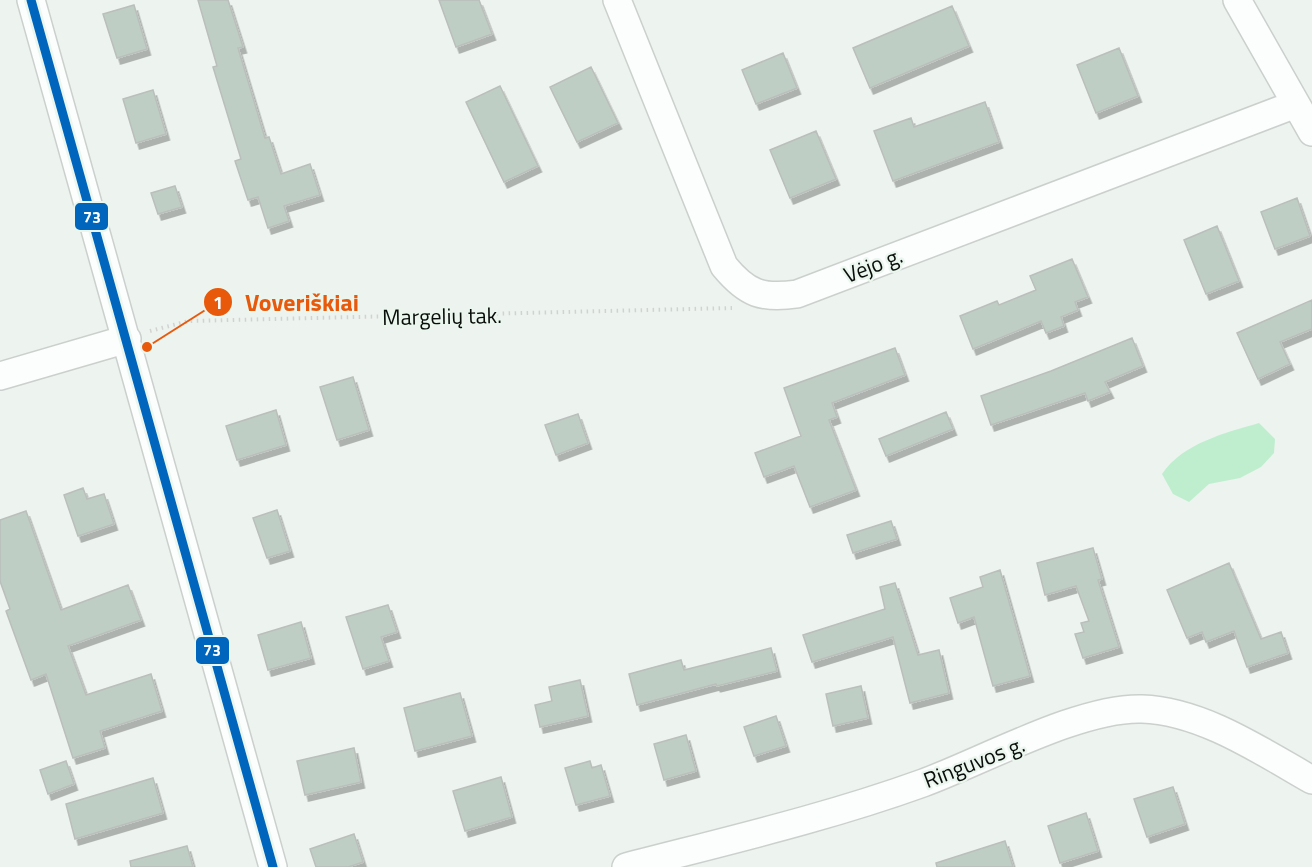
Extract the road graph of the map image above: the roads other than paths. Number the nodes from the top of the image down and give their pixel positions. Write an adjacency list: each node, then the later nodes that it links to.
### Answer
1 (31, 0): 6 (street)
2 (617, 0): 4 (street, Vėjo g.)
3 (1237, 0): 4 (street)
4 (1296, 104): 5 (street)
5 (1312, 132)
6 (127, 339): 7 (street); 9 (street)
7 (0, 376)
8 (1312, 780): 10 (street, Ringuvos g.)
9 (273, 867)
10 (626, 867)

